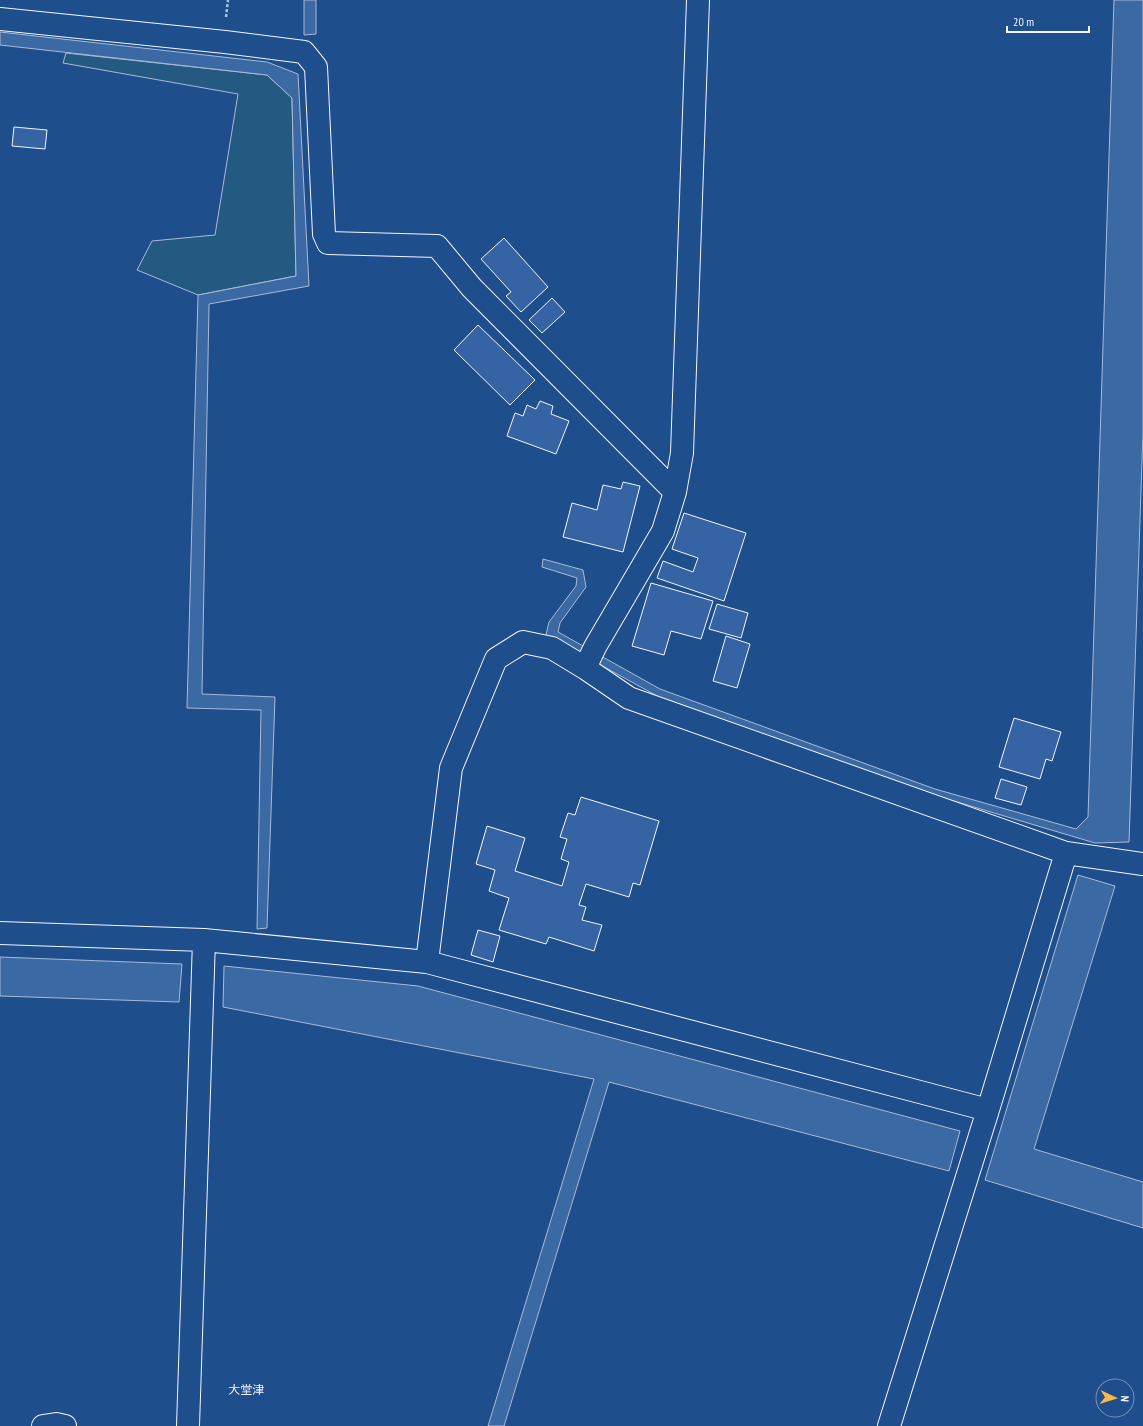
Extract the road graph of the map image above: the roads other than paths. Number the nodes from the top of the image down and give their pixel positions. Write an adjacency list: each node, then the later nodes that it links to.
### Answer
1 (698, 0): 3 (street)
2 (0, 19): 3 (street)
3 (675, 492): 4 (street)
4 (585, 668): 5 (street); 9 (street)
5 (1066, 853): 6 (street); 10 (street)
6 (1143, 864)
7 (0, 933): 8 (street)
8 (204, 940): 9 (street); 13 (street)
9 (427, 962): 10 (street)
10 (988, 1110): 14 (street)
11 (43, 1426): 12 (street)
12 (65, 1426)
13 (188, 1426)
14 (889, 1426)

